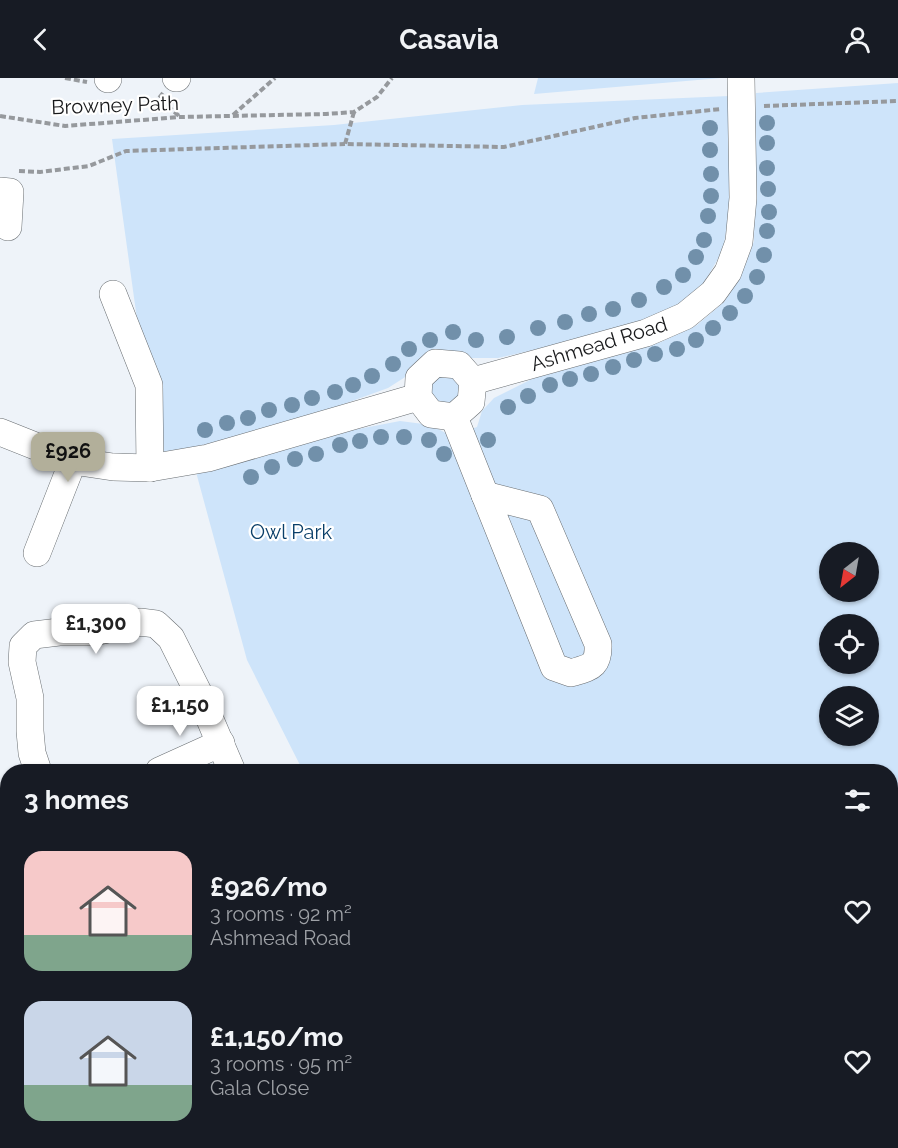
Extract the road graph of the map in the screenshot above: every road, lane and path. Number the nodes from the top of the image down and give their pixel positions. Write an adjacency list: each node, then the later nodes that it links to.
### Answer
1 (275, 78): 8 (path)
2 (392, 78): 6 (path)
3 (741, 78): 5 (street, Ashmead Road)
4 (898, 101): 5 (path)
5 (741, 107): 9 (path); 13 (street, Ashmead Road)
6 (354, 112): 8 (path, Browney Path); 9 (path)
7 (0, 116): 8 (path, Browney Path)
8 (232, 116)
9 (345, 144): 10 (path)
10 (5, 181): 11 (street)
11 (8, 227)
12 (113, 294): 18 (street)
13 (472, 381): 14 (street); 15 (street)
14 (418, 397): 15 (street); 18 (street)
15 (454, 417): 19 (street)
16 (0, 432): 17 (street)
17 (73, 461): 18 (street); 20 (street)
18 (150, 468)
19 (485, 495): 19 (street)
20 (37, 553)
21 (11, 663): 22 (street); 23 (street)
22 (221, 743): 24 (street); 25 (street)
23 (36, 764)
24 (174, 764)
25 (229, 764)

